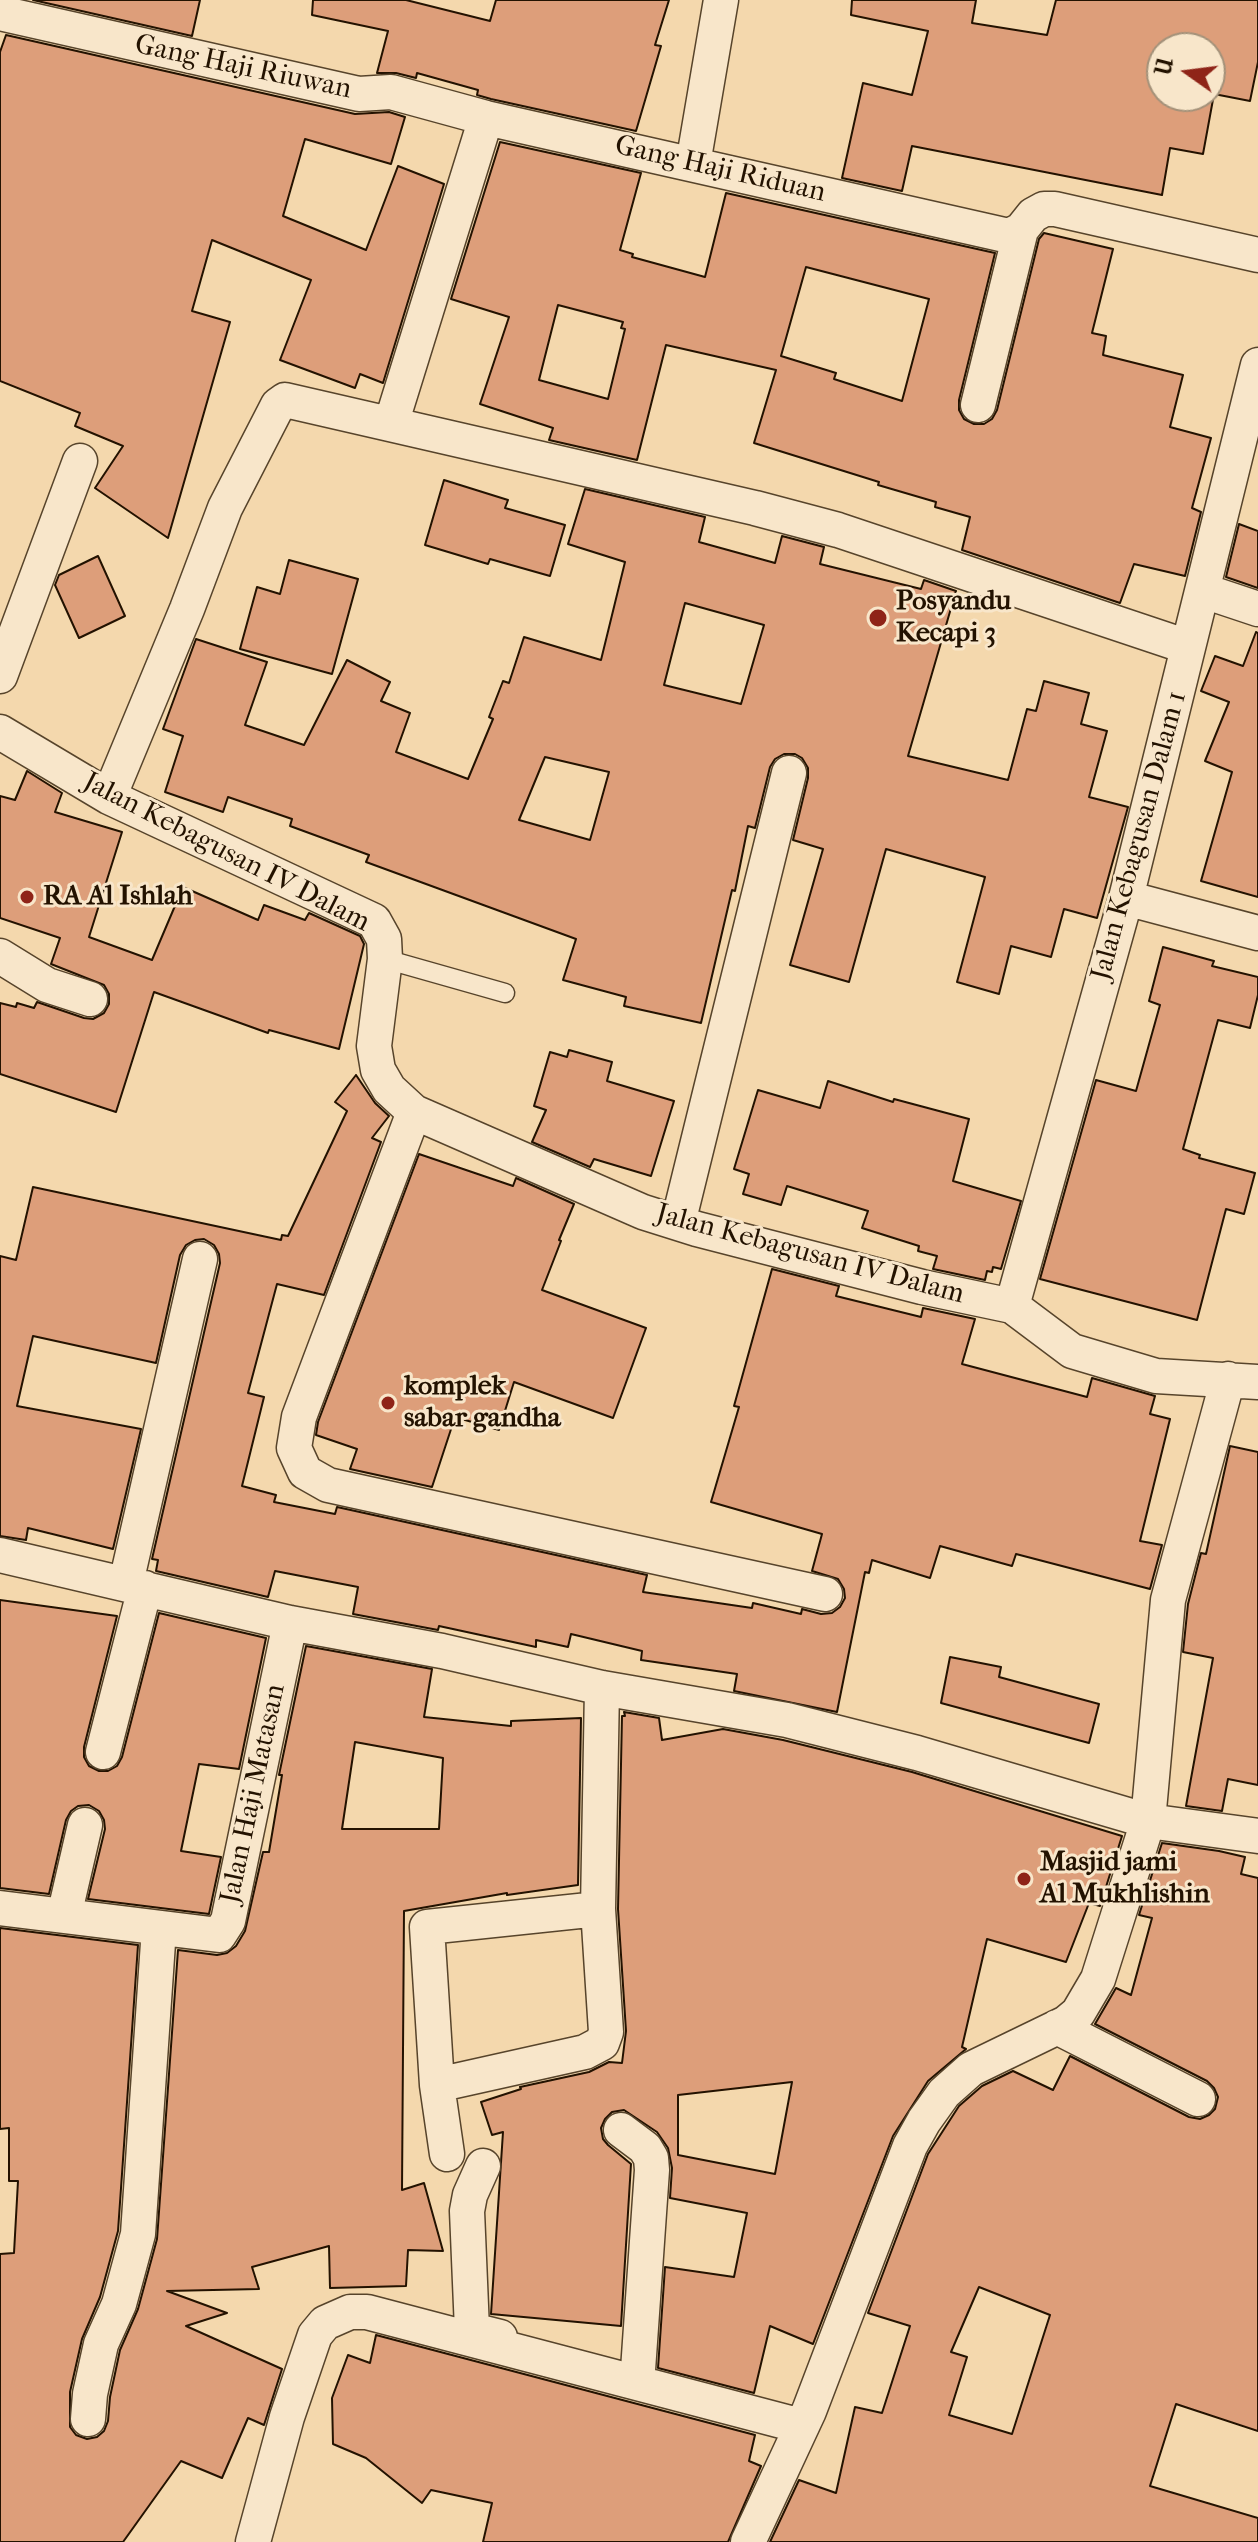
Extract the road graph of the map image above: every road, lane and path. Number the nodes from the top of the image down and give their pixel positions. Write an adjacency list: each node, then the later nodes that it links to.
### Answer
1 (721, 0): 4 (street)
2 (0, 13): 3 (street, Gang Haji Riuwan)
3 (486, 118): 4 (street, Gang Haji Riduan); 9 (street)
4 (693, 164): 5 (street, Gang Haji Riduan)
5 (1021, 230): 6 (street); 8 (street)
6 (1258, 255)
7 (1258, 365): 11 (street, Jalan Kebagusan Dalam 1)
8 (978, 405)
9 (391, 424): 13 (street); 17 (street)
10 (80, 461): 14 (street)
11 (1204, 591): 12 (street); 13 (street, Jalan Kebagusan Dalam 1)
12 (1258, 609)
13 (1188, 647): 18 (street, Jalan Kebagusan Dalam 1)
14 (0, 676)
15 (0, 732): 17 (street, Jalan Kebagusan IV Dalam)
16 (789, 773): 25 (street)
17 (109, 797): 21 (street, Jalan Kebagusan IV Dalam)
18 (1126, 898): 19 (street); 27 (street, Jalan Kebagusan Dalam 1)
19 (1258, 933)
20 (0, 956): 23 (street)
21 (385, 959): 22 (lane); 24 (street, Jalan Kebagusan IV Dalam)
22 (505, 993)
23 (90, 999)
24 (414, 1112): 25 (street, Jalan Kebagusan IV Dalam); 31 (street)
25 (678, 1223): 27 (street, Jalan Kebagusan IV Dalam)
26 (200, 1259): 30 (street)
27 (1012, 1306): 28 (street, Jalan Kebagusan IV Dalam)
28 (1243, 1381): 35 (street)
29 (0, 1555): 30 (street)
30 (136, 1586): 32 (street); 34 (street)
31 (825, 1594)
32 (290, 1623): 33 (street); 41 (street, Jalan Haji Matasan)
33 (602, 1688): 35 (street); 39 (street)
34 (103, 1752)
35 (1148, 1821): 37 (street); 42 (street)
36 (85, 1825): 40 (street)
37 (1258, 1836)
38 (0, 1908): 40 (street, Jalan Haji Matasan)
39 (598, 1909): 43 (street); 43 (street)
40 (64, 1916): 41 (street, Jalan Haji Matasan)
41 (159, 1928): 50 (street)
42 (1057, 2027): 44 (street); 49 (street)
43 (437, 2085): 46 (street)
44 (1198, 2099)
45 (621, 2130): 48 (street)
46 (447, 2154)
47 (483, 2166): 48 (street)
48 (638, 2370): 49 (street)
49 (805, 2418): 51 (street); 52 (street)
50 (88, 2419)
51 (253, 2542)
52 (748, 2542)

